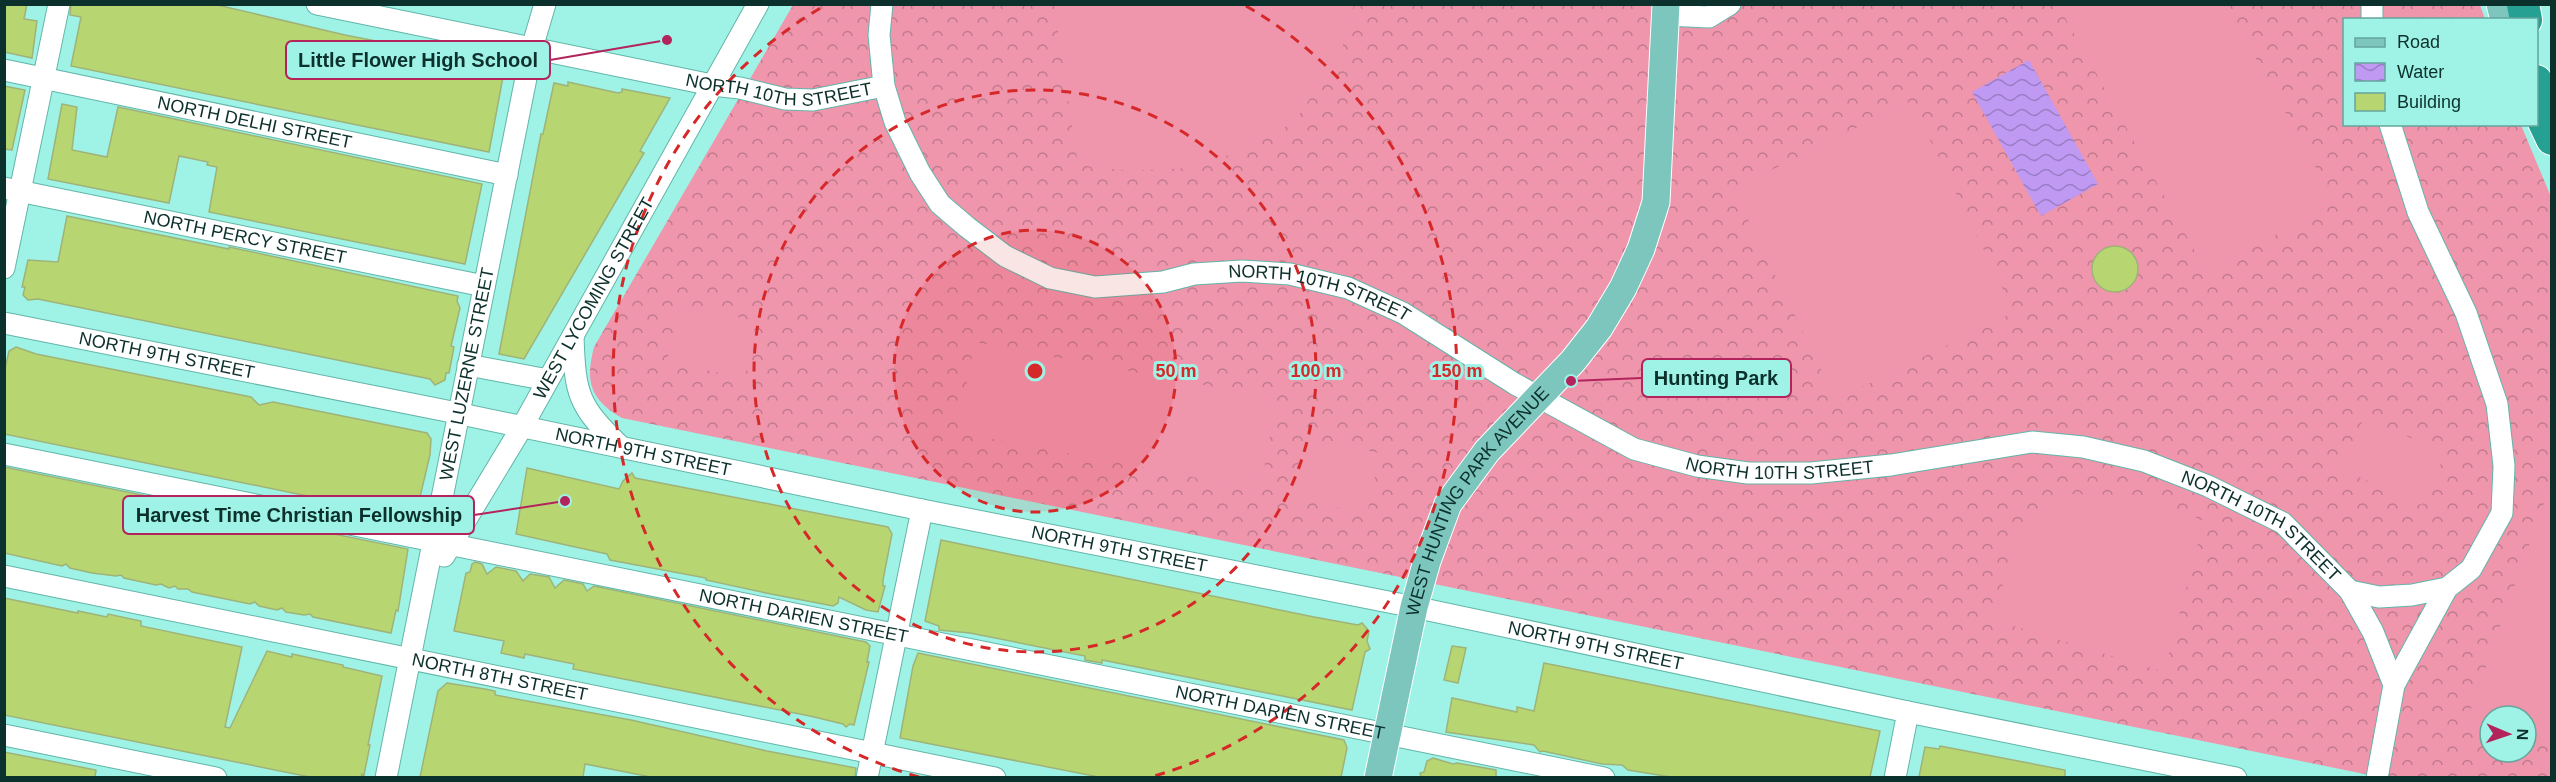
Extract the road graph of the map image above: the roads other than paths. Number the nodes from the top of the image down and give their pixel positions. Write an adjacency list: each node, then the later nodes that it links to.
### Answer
1 (59, 4): 10 (street)
2 (317, 4): 8 (street, NORTH 10TH STREET)
3 (545, 4): 8 (street, WEST LUZERNE STREET)
4 (758, 4): 11 (street, WEST LYCOMING STREET)
5 (882, 4): 12 (street)
6 (1730, 4): 7 (street)
7 (1666, 10): 24 (main road, WEST HUNTING PARK AVENUE)
8 (532, 48): 11 (street, NORTH 10TH STREET); 16 (street, WEST LUZERNE STREET)
9 (4, 70): 10 (street, NORTH DELHI STREET)
10 (44, 78): 16 (street, NORTH DELHI STREET); 17 (street)
11 (712, 85): 12 (street, NORTH 10TH STREET); 21 (street, WEST LYCOMING STREET)
12 (884, 86): 24 (street, NORTH 10TH STREET)
13 (2538, 91): 14 (highway)
14 (2544, 121)
15 (2391, 126): 32 (street)
16 (507, 175): 19 (street, WEST LUZERNE STREET)
17 (12, 189): 18 (street); 19 (street, NORTH PERCY STREET)
18 (4, 268)
19 (484, 286): 22 (street, WEST LUZERNE STREET)
20 (4, 323): 25 (street, NORTH 9TH STREET)
21 (573, 336): 23 (street, WEST LYCOMING STREET); 27 (street)
22 (468, 365): 23 (street); 25 (street, WEST LUZERNE STREET)
23 (548, 380): 26 (street, WEST LYCOMING STREET)
24 (1539, 397): 33 (street, NORTH 10TH STREET); 34 (main road, WEST HUNTING PARK AVENUE)
25 (459, 414): 26 (street, NORTH 9TH STREET); 30 (street, WEST LUZERNE STREET)
26 (522, 427): 27 (street, NORTH 9TH STREET); 30 (street, WEST LYCOMING STREET)
27 (622, 447): 29 (street, NORTH 9TH STREET)
28 (4, 454): 30 (street, NORTH DARIEN STREET)
29 (922, 510): 34 (street, NORTH 9TH STREET); 35 (street)
30 (442, 544): 35 (street, NORTH DARIEN STREET); 36 (street, WEST LYCOMING STREET)
31 (4, 576): 36 (street, NORTH 8TH STREET)
32 (2447, 588): 33 (street, NORTH 10TH STREET); 37 (street)
33 (2350, 591): 37 (street, NORTH 10TH STREET)
34 (1414, 607): 38 (street, NORTH 9TH STREET); 39 (main road, WEST HUNTING PARK AVENUE)
35 (896, 635): 39 (street, NORTH DARIEN STREET); 41 (street)
36 (410, 658): 41 (street, NORTH 8TH STREET); 43 (street)
37 (2394, 686): 50 (street)
38 (1908, 712): 48 (street); 49 (street, NORTH 9TH STREET)
39 (1387, 733): 46 (main road, WEST HUNTING PARK AVENUE); 47 (street, NORTH DARIEN STREET)
40 (4, 735): 42 (street)
41 (872, 752): 44 (street); 45 (street, NORTH 8TH STREET)
42 (216, 777)
43 (386, 777)
44 (867, 777)
45 (995, 777)
46 (1378, 777)
47 (1604, 777)
48 (1895, 777)
49 (2236, 777)
50 (2377, 777)

